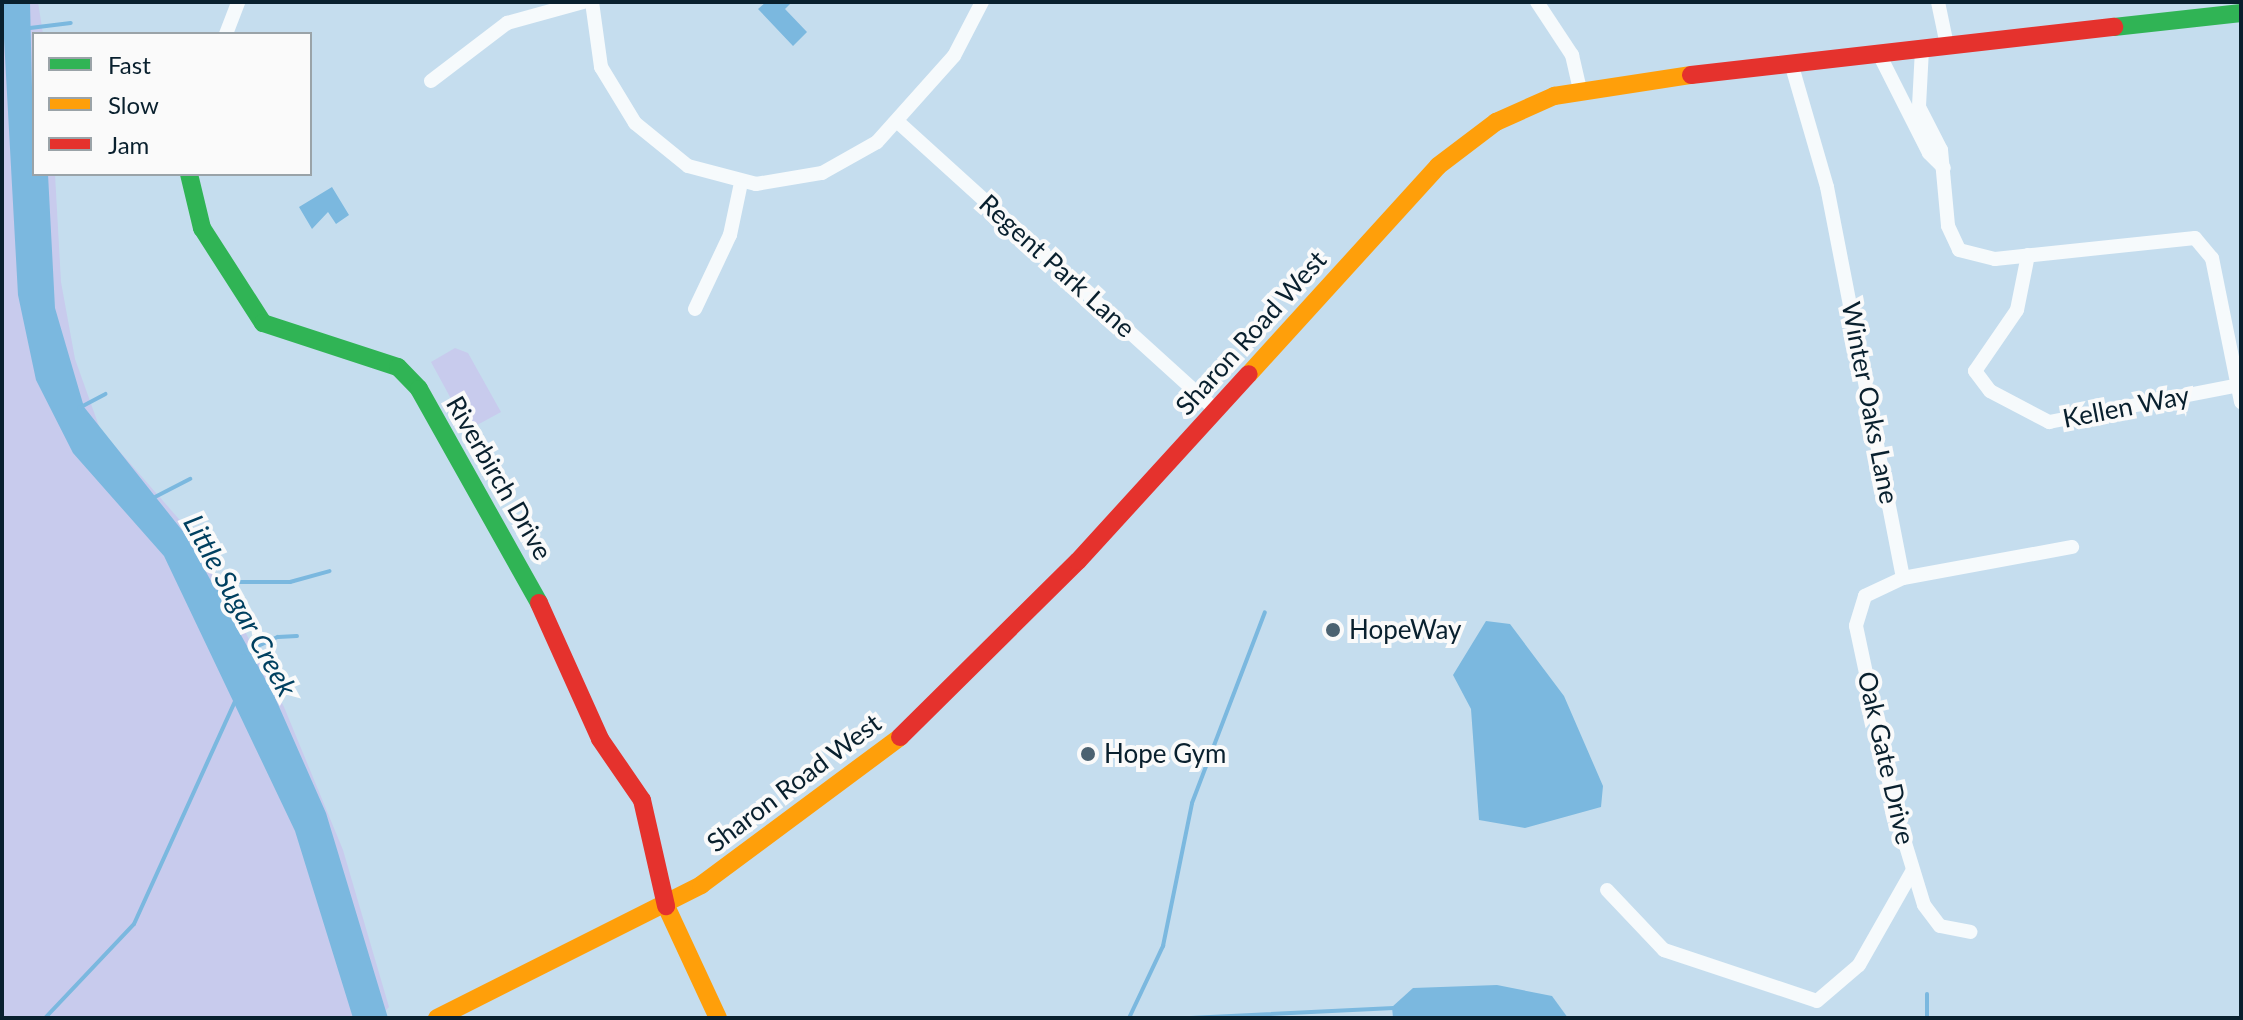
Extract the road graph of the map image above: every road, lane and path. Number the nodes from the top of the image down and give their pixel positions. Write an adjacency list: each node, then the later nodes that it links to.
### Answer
1 (238, 2): 8 (street)
2 (583, 2): 13 (street)
3 (592, 2): 18 (street)
4 (982, 2): 16 (street)
5 (1537, 2): 14 (street)
6 (1938, 2): 9 (street)
7 (2241, 13): 9 (main road, Sharon Road West)
8 (227, 32)
9 (1947, 45): 10 (main road, Sharon Road West)
10 (1922, 49): 11 (main road, Sharon Road West); 15 (street)
11 (1879, 54): 12 (main road, Sharon Road West); 15 (street)
12 (1791, 63): 14 (main road, Sharon Road West); 25 (street, Winter Oaks Lane)
13 (431, 81)
14 (1580, 90): 23 (main road, Sharon Road West)
15 (1912, 106): 19 (street)
16 (898, 122): 18 (street); 23 (street, Regent Park Lane)
17 (189, 176): 28 (main road, Riverbirch Drive)
18 (741, 183): 20 (street)
19 (2028, 255): 21 (street); 21 (street, Kellen Way)
20 (695, 309)
21 (2234, 386): 22 (street)
22 (2241, 402)
23 (1216, 410): 28 (main road, Sharon Road West)
24 (2072, 547): 25 (street)
25 (1903, 578): 26 (street, Oak Gate Drive)
26 (1913, 870): 27 (street); 29 (street, Oak Gate Drive)
27 (1607, 890)
28 (664, 905): 30 (main road, Sharon Road West); 31 (main road, Riverbirch Drive)
29 (1970, 932)
30 (438, 1018)
31 (718, 1018)

